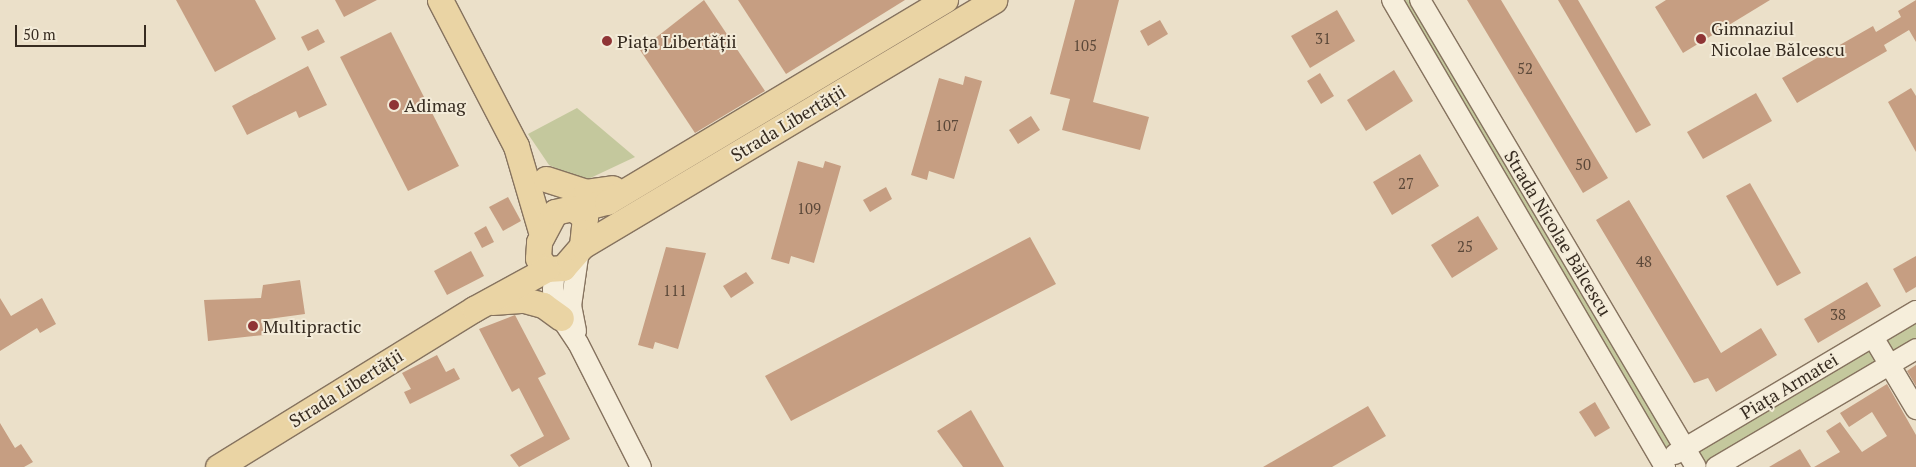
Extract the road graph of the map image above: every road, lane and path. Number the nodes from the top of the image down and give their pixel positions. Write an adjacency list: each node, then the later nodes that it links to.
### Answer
1 (440, 0): 6 (main road)
2 (945, 0): 7 (main road, Strada Libertății)
3 (994, 0): 10 (main road, Strada Libertății)
4 (1392, 0): 21 (street, Strada Nicolae Bălcescu)
5 (1420, 0): 20 (street, Strada Nicolae Bălcescu)
6 (516, 146): 8 (main road); 11 (main road)
7 (655, 173): 8 (main road); 9 (main road, Strada Libertății)
8 (546, 179): 9 (main road)
9 (575, 208): 10 (main road); 11 (main road, Strada Libertății)
10 (581, 248): 11 (main road, Strada Libertății); 16 (street)
11 (545, 256): 12 (main road, Strada Libertății); 14 (street)
12 (479, 306): 14 (main road); 22 (main road, Strada Libertății)
13 (1916, 311): 15 (street, Piața Armatei)
14 (561, 318): 16 (street)
15 (1873, 337): 18 (street); 20 (street, Piața Armatei)
16 (578, 343): 23 (street)
17 (1916, 349): 18 (street, Piața Armatei)
18 (1888, 365): 19 (street); 25 (street, Piața Armatei)
19 (1916, 409)
20 (1685, 448): 21 (street, Piața Armatei); 24 (street, Strada Nicolae Bălcescu)
21 (1664, 464)
22 (218, 467)
23 (641, 467)
24 (1696, 467)
25 (1716, 467)

